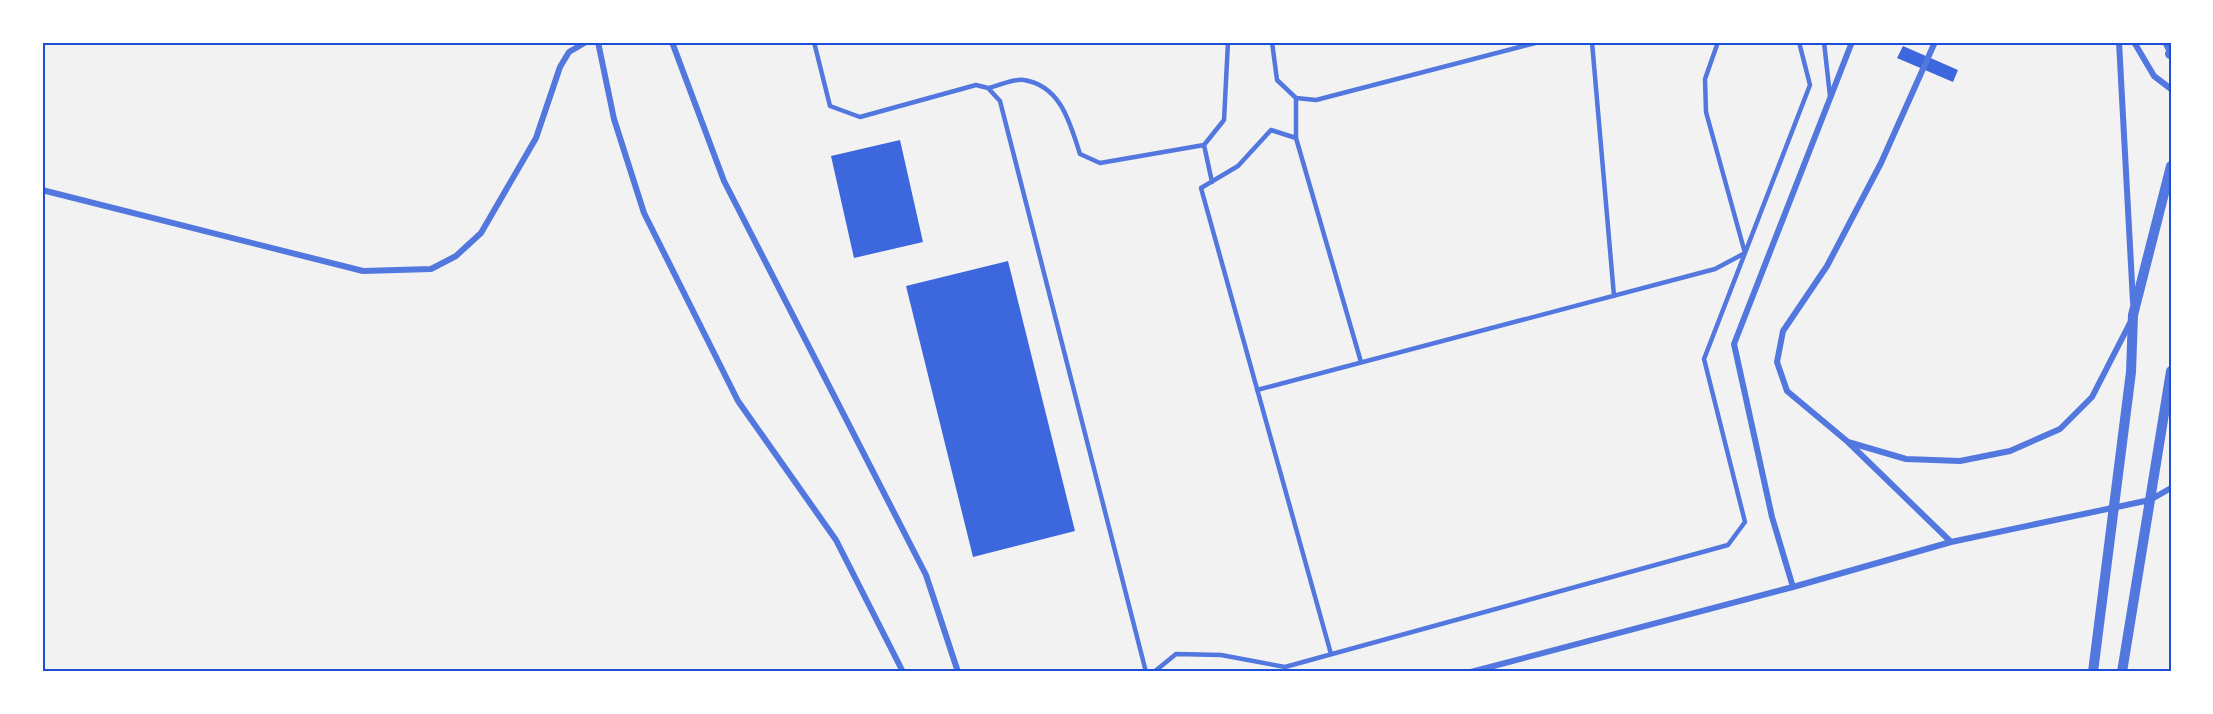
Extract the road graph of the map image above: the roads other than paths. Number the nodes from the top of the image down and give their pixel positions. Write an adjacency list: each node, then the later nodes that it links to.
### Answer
1 (586, 42): 26 (street)
2 (598, 42): 40 (street)
3 (672, 42): 41 (street)
4 (814, 42): 18 (lane)
5 (1228, 42): 23 (lane)
6 (1272, 42): 20 (lane)
7 (1539, 42): 20 (lane)
8 (1592, 42): 28 (lane)
9 (1718, 42): 27 (lane)
10 (1799, 42): 27 (lane)
11 (1824, 42): 21 (lane)
12 (1852, 42): 21 (street)
13 (1935, 42): 33 (street)
14 (2119, 42): 29 (street)
15 (2134, 42): 19 (street)
16 (2165, 42): 17 (street)
17 (2171, 54)
18 (988, 88): 23 (lane); 42 (lane)
19 (2171, 89)
20 (1296, 98): 22 (lane)
21 (1830, 98): 38 (street)
22 (1296, 138): 25 (lane); 30 (lane)
23 (1204, 145): 25 (lane)
24 (2171, 166): 29 (street)
25 (1212, 182): 32 (lane)
26 (42, 190)
27 (1745, 253): 28 (lane); 39 (lane)
28 (1614, 296): 30 (lane)
29 (2133, 315): 33 (street); 36 (street)
30 (1361, 362): 32 (lane)
31 (2171, 371): 35 (street)
32 (1257, 390): 39 (lane)
33 (1848, 442): 37 (street)
34 (2171, 488): 35 (street)
35 (2150, 500): 36 (street); 46 (street)
36 (2114, 508): 37 (street); 45 (street)
37 (1951, 542): 38 (street)
38 (1793, 587): 44 (street)
39 (1331, 654): 43 (lane)
40 (903, 672)
41 (958, 672)
42 (1146, 672)
43 (1154, 672)
44 (1471, 672)
45 (2093, 672)
46 (2122, 672)

